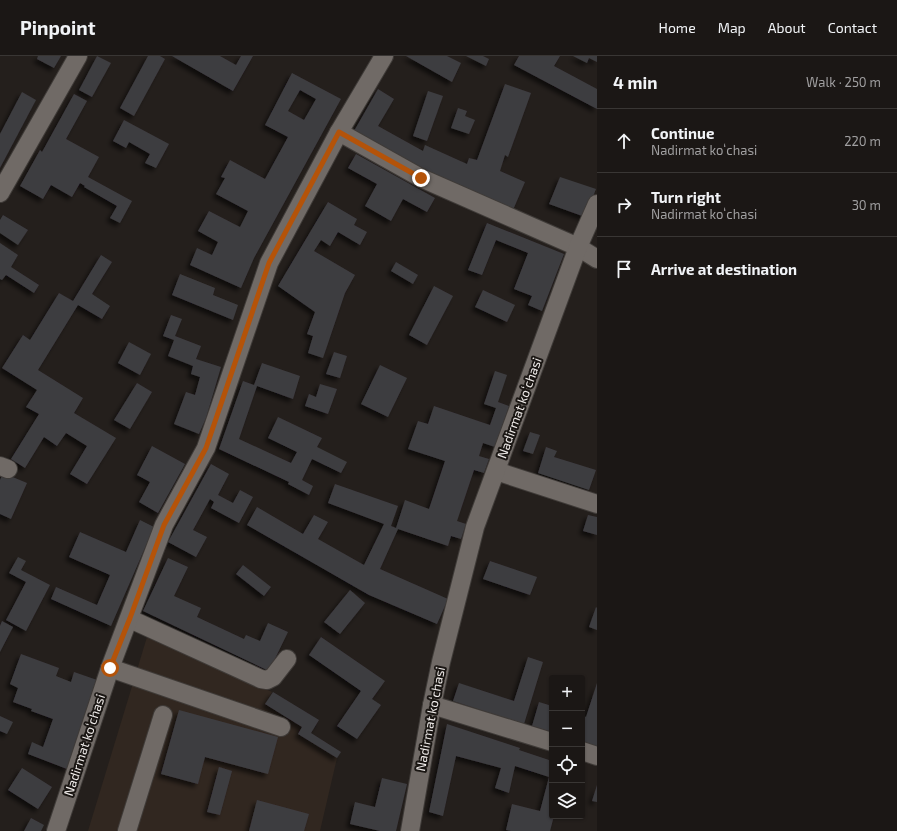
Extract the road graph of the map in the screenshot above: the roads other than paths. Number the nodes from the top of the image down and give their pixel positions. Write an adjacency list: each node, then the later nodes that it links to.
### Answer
1 (78, 56): 4 (street)
2 (384, 56): 3 (street, Nadirmat koʻchasi)
3 (339, 132): 6 (street); 10 (street, Nadirmat koʻchasi)
4 (0, 193)
5 (597, 204): 6 (street, Nadirmat koʻchasi)
6 (578, 247): 7 (street); 8 (street, Nadirmat koʻchasi)
7 (597, 259)
8 (496, 471): 9 (street); 13 (street, Nadirmat koʻchasi)
9 (597, 504)
10 (130, 618): 11 (street); 12 (street, Nadirmat koʻchasi)
11 (287, 659)
12 (110, 668): 15 (street); 19 (street, Nadirmat koʻchasi)
13 (432, 705): 16 (street); 21 (street, Nadirmat koʻchasi)
14 (162, 715): 20 (street)
15 (281, 727)
16 (549, 741)
17 (585, 752): 18 (street)
18 (597, 756)
19 (56, 831)
20 (127, 831)
21 (410, 831)

